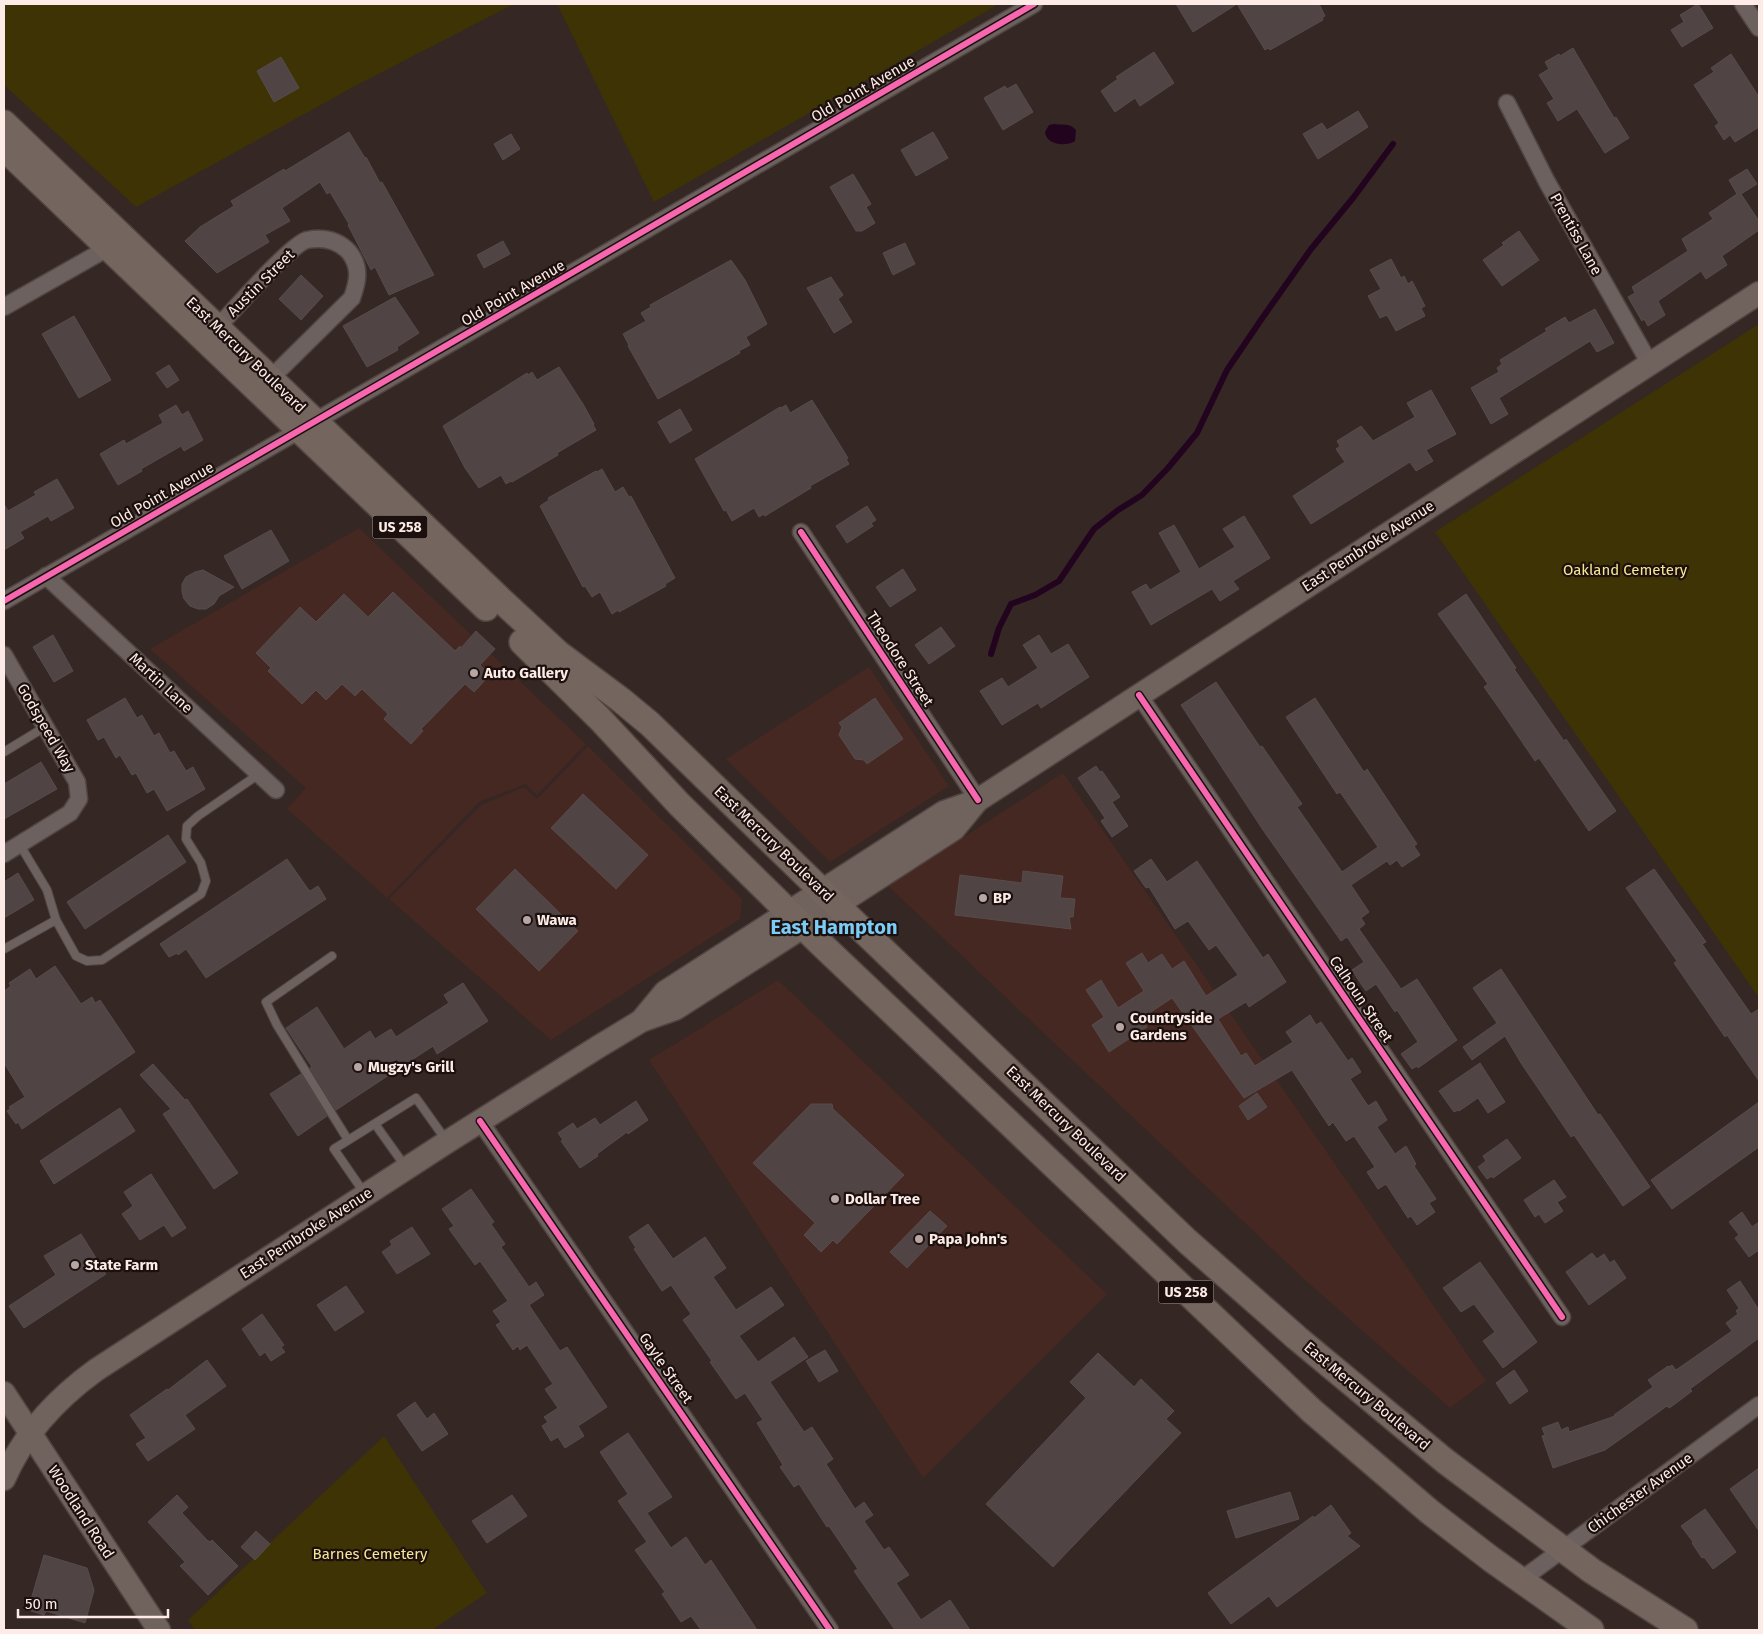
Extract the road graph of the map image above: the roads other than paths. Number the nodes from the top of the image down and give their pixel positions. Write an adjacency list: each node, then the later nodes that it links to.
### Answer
1 (1034, 4): 13 (street, Old Point Avenue)
2 (1744, 4): 3 (street)
3 (1759, 28)
4 (1507, 103): 11 (street, Prentiss Lane)
5 (4, 123): 7 (main road, East Mercury Boulevard / US 258)
6 (4, 148): 7 (main road, East Mercury Boulevard / US 258)
7 (116, 244): 9 (street); 10 (main road, East Mercury Boulevard / US 258); 13 (main road, East Mercury Boulevard / US 258)
8 (1759, 293): 11 (main road, East Pembroke Avenue)
9 (4, 307)
10 (217, 328): 12 (main road, East Mercury Boulevard / US 258); 12 (street, Austin Street)
11 (1650, 364): 18 (main road, East Pembroke Avenue)
12 (270, 379): 13 (main road, East Mercury Boulevard / US 258)
13 (307, 426): 15 (street, Old Point Avenue); 26 (main road, East Mercury Boulevard / US 258); 27 (main road, East Mercury Boulevard / US 258)
14 (801, 532): 23 (street, Theodore Street)
15 (46, 576): 16 (street, Old Point Avenue); 21 (street, Martin Lane)
16 (4, 601)
17 (4, 655): 19 (street, Godspeed Way)
18 (1139, 696): 23 (main road, East Pembroke Avenue); 37 (street, Calhoun Street)
19 (45, 727): 20 (lane); 24 (street, Godspeed Way)
20 (4, 752)
21 (260, 774): 22 (street, Martin Lane); 28 (lane)
22 (276, 790)
23 (978, 800): 26 (main road, East Pembroke Avenue)
24 (20, 845): 25 (street, Godspeed Way); 28 (lane)
25 (4, 854)
26 (830, 898): 27 (main road, East Pembroke Avenue); 42 (main road, East Mercury Boulevard / US 258)
27 (797, 919): 31 (main road, East Pembroke Avenue); 43 (main road, East Mercury Boulevard / US 258)
28 (56, 920): 29 (lane)
29 (4, 949)
30 (332, 956): 33 (lane)
31 (480, 1120): 34 (main road, East Pembroke Avenue); 45 (street, Gayle Street)
32 (375, 1124): 33 (lane); 34 (lane); 35 (lane)
33 (348, 1140): 36 (lane)
34 (447, 1142): 35 (main road, East Pembroke Avenue)
35 (406, 1168): 36 (main road, East Pembroke Avenue)
36 (365, 1195): 40 (main road, East Pembroke Avenue)
37 (1562, 1317)
38 (4, 1393): 40 (main road, Woodland Road)
39 (1759, 1405): 42 (street, Chichester Avenue)
40 (30, 1433): 41 (main road, East Pembroke Avenue); 44 (main road, Woodland Road)
41 (4, 1479)
42 (1563, 1549): 43 (street, Chichester Avenue); 47 (main road, East Mercury Boulevard / US 258)
43 (1521, 1580): 46 (main road, East Mercury Boulevard / US 258)
44 (160, 1630)
45 (830, 1630)
46 (1591, 1630)
47 (1684, 1630)

